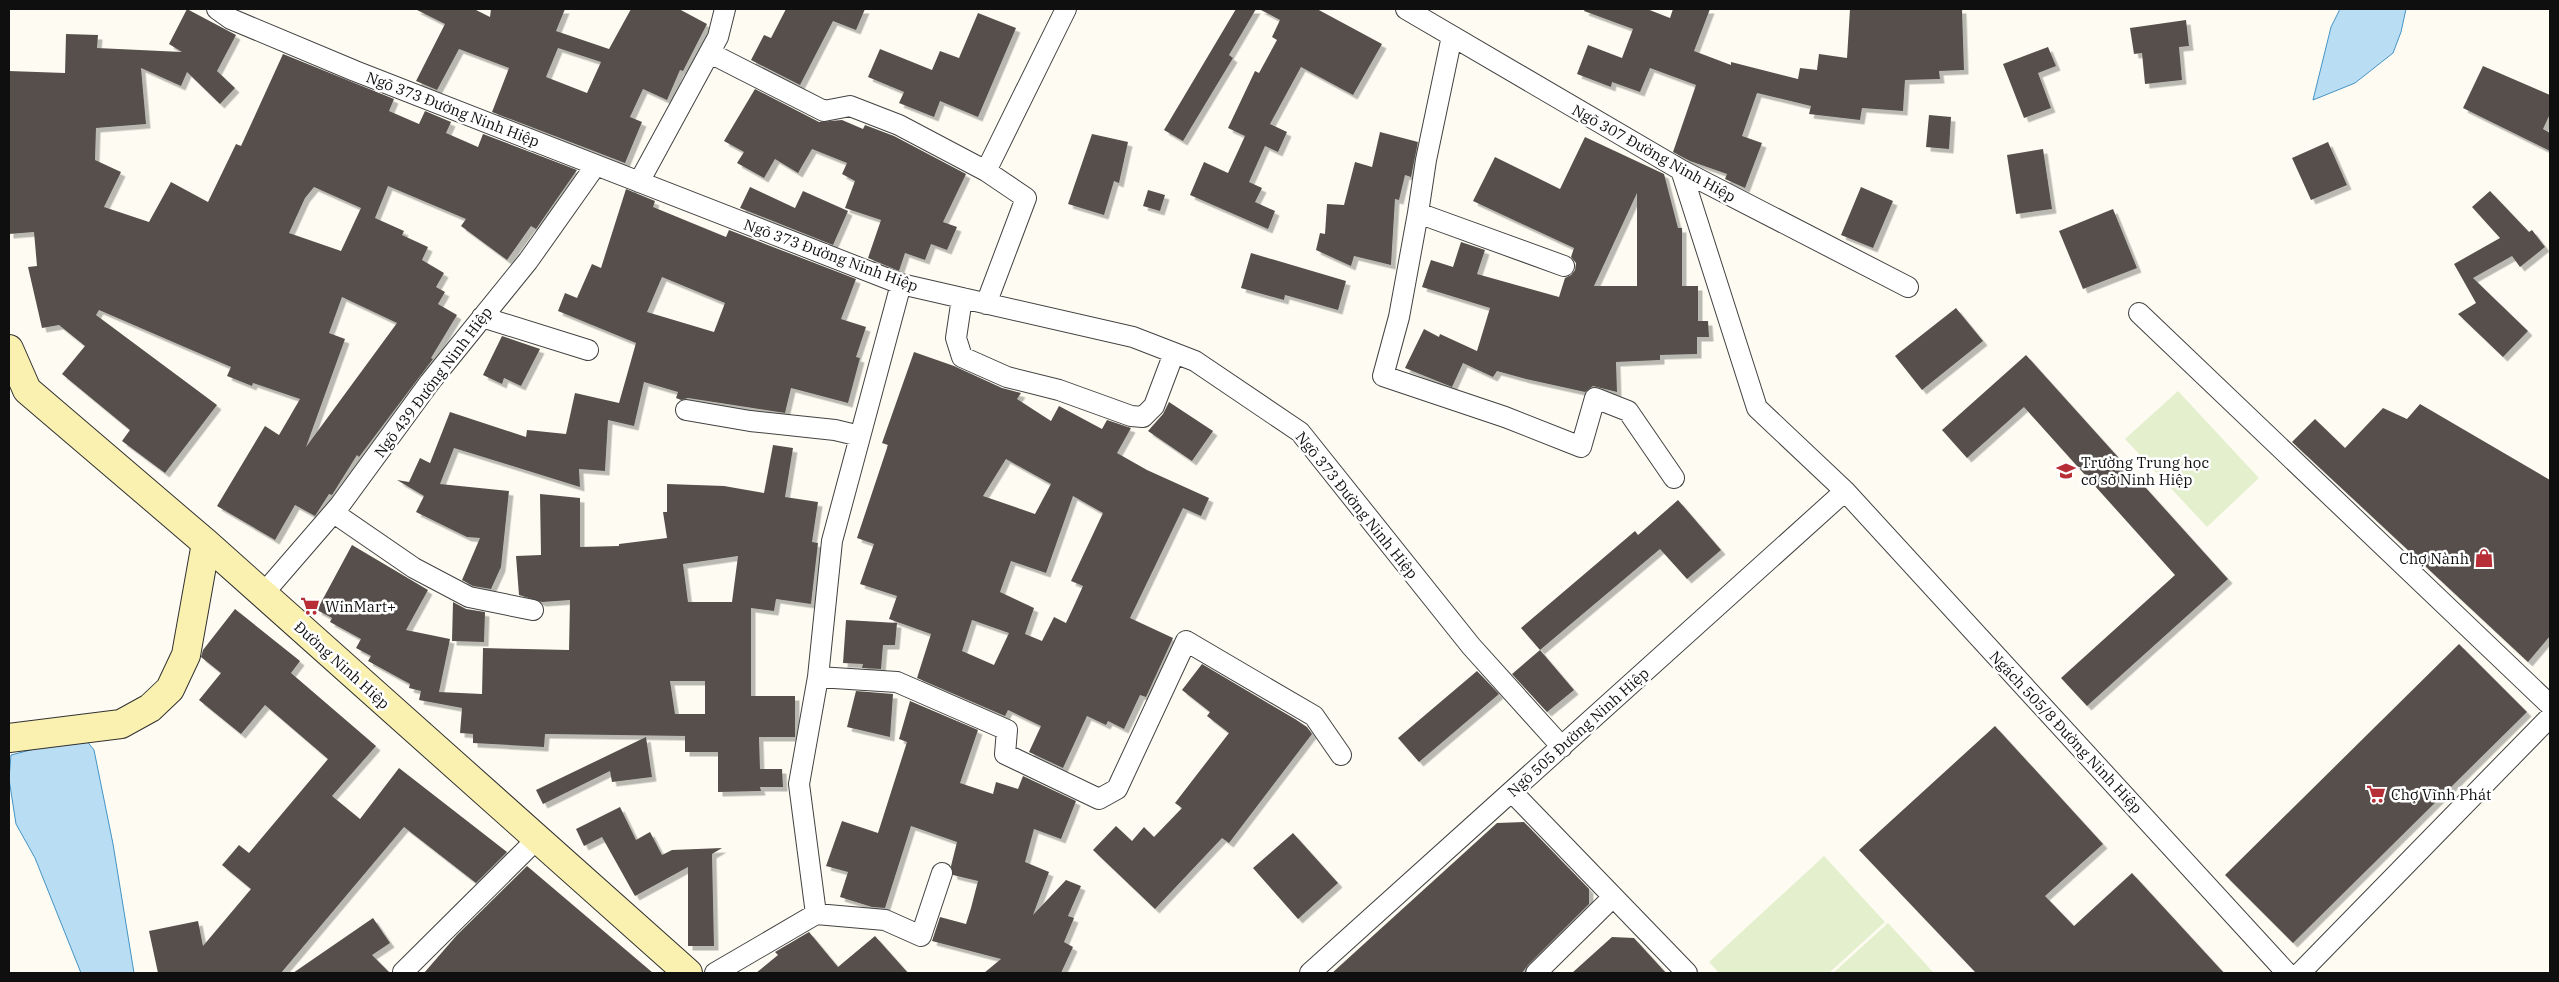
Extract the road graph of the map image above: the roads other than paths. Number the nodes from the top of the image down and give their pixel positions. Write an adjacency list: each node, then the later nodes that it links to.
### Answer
1 (217, 9): 7 (street, Ngõ 373 Đường Ninh Hiệp)
2 (725, 9): 6 (street)
3 (1066, 9): 9 (street)
4 (1406, 9): 5 (street, Ngõ 307 Đường Ninh Hiệp)
5 (1452, 36): 8 (street, Ngõ 307 Đường Ninh Hiệp); 11 (street)
6 (710, 53): 9 (street); 10 (street)
7 (596, 165): 10 (street, Ngõ 373 Đường Ninh Hiệp); 18 (street, Ngõ 439 Đường Ninh Hiệp)
8 (1681, 170): 14 (street, Ngõ 307 Đường Ninh Hiệp); 25 (street, Ngách 505/8 Đường Ninh Hiệp)
9 (986, 171): 16 (street)
10 (639, 182): 13 (street, Ngõ 373 Đường Ninh Hiệp)
11 (1418, 213): 12 (street); 24 (street)
12 (1564, 266)
13 (900, 284): 15 (street, Ngõ 373 Đường Ninh Hiệp); 23 (street)
14 (1908, 287)
15 (962, 298): 16 (street, Ngõ 373 Đường Ninh Hiệp); 21 (street)
16 (986, 304): 21 (street, Ngõ 373 Đường Ninh Hiệp)
17 (2139, 313): 31 (street)
18 (482, 317): 20 (street); 26 (street, Ngõ 439 Đường Ninh Hiệp)
19 (9, 349): 27 (main road, Đường Ninh Hiệp)
20 (588, 350)
21 (1174, 353): 34 (street, Ngõ 373 Đường Ninh Hiệp)
22 (686, 410): 23 (street)
23 (860, 436): 30 (street)
24 (1674, 478)
25 (1845, 491): 34 (street, Ngõ 505 Đường Ninh Hiệp); 47 (street, Ngách 505/8 Đường Ninh Hiệp)
26 (334, 513): 28 (street, Ngõ 439 Đường Ninh Hiệp); 29 (street)
27 (206, 543): 28 (main road, Đường Ninh Hiệp); 33 (main road)
28 (263, 594): 37 (main road, Đường Ninh Hiệp)
29 (533, 610)
30 (818, 678): 35 (street); 40 (street)
31 (2550, 705)
32 (2550, 717): 48 (street)
33 (9, 738)
34 (1562, 747): 36 (street, Ngõ 505 Đường Ninh Hiệp)
35 (1341, 755)
36 (1512, 792): 39 (street); 44 (street, Ngõ 505 Đường Ninh Hiệp)
37 (537, 838): 41 (street); 42 (main road, Đường Ninh Hiệp)
38 (942, 873): 40 (street)
39 (1613, 897): 45 (street); 46 (street)
40 (816, 914): 43 (street)
41 (403, 973)
42 (688, 973)
43 (715, 973)
44 (1310, 973)
45 (1536, 973)
46 (1686, 973)
47 (2288, 973)
48 (2300, 973)

